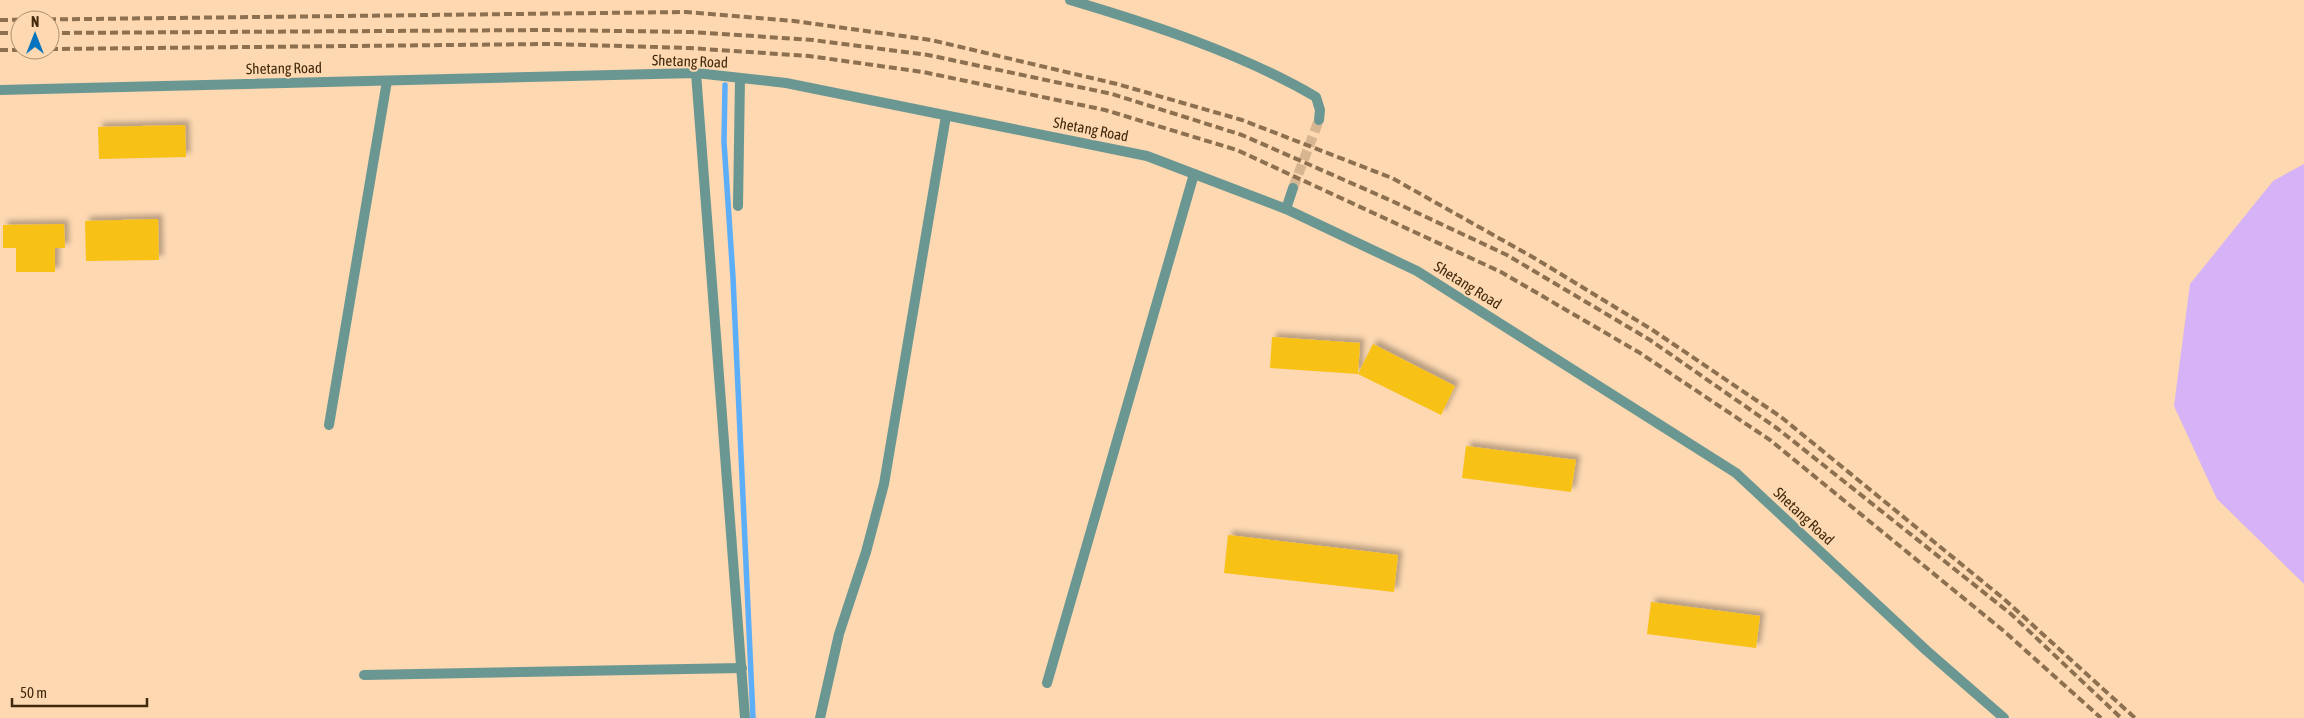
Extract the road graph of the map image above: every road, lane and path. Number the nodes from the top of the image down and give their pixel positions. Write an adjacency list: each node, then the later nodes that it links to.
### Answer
1 (1070, 0): 7 (street)
2 (696, 73): 3 (street, Shetang Road); 4 (street, Shetang Road); 13 (street)
3 (740, 78): 6 (street, Shetang Road); 10 (street)
4 (387, 81): 5 (street, Shetang Road); 12 (street)
5 (0, 90)
6 (946, 116): 8 (street, Shetang Road); 17 (street)
7 (1320, 120)
8 (1194, 174): 11 (street, Shetang Road); 15 (street)
9 (1293, 188): 11 (street)
10 (738, 206)
11 (1286, 209): 18 (street, Shetang Road)
12 (329, 425)
13 (742, 668): 14 (street); 16 (street)
14 (364, 675)
15 (1047, 683)
16 (745, 718)
17 (820, 718)
18 (2004, 718)

